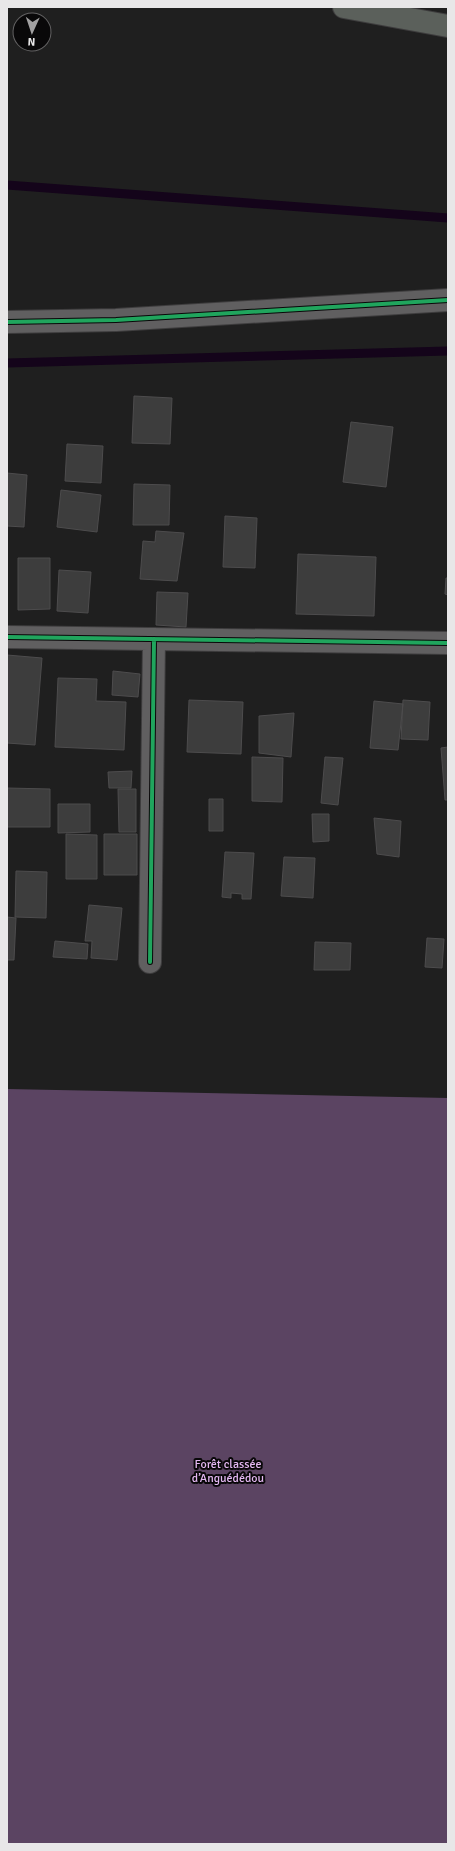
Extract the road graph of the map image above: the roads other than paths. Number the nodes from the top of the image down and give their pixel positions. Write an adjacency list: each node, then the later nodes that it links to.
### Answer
1 (344, 7): 2 (highway)
2 (448, 26)
3 (448, 300): 4 (street)
4 (7, 322)
5 (7, 637): 6 (street)
6 (154, 639): 7 (street); 8 (street)
7 (448, 643)
8 (150, 962)

